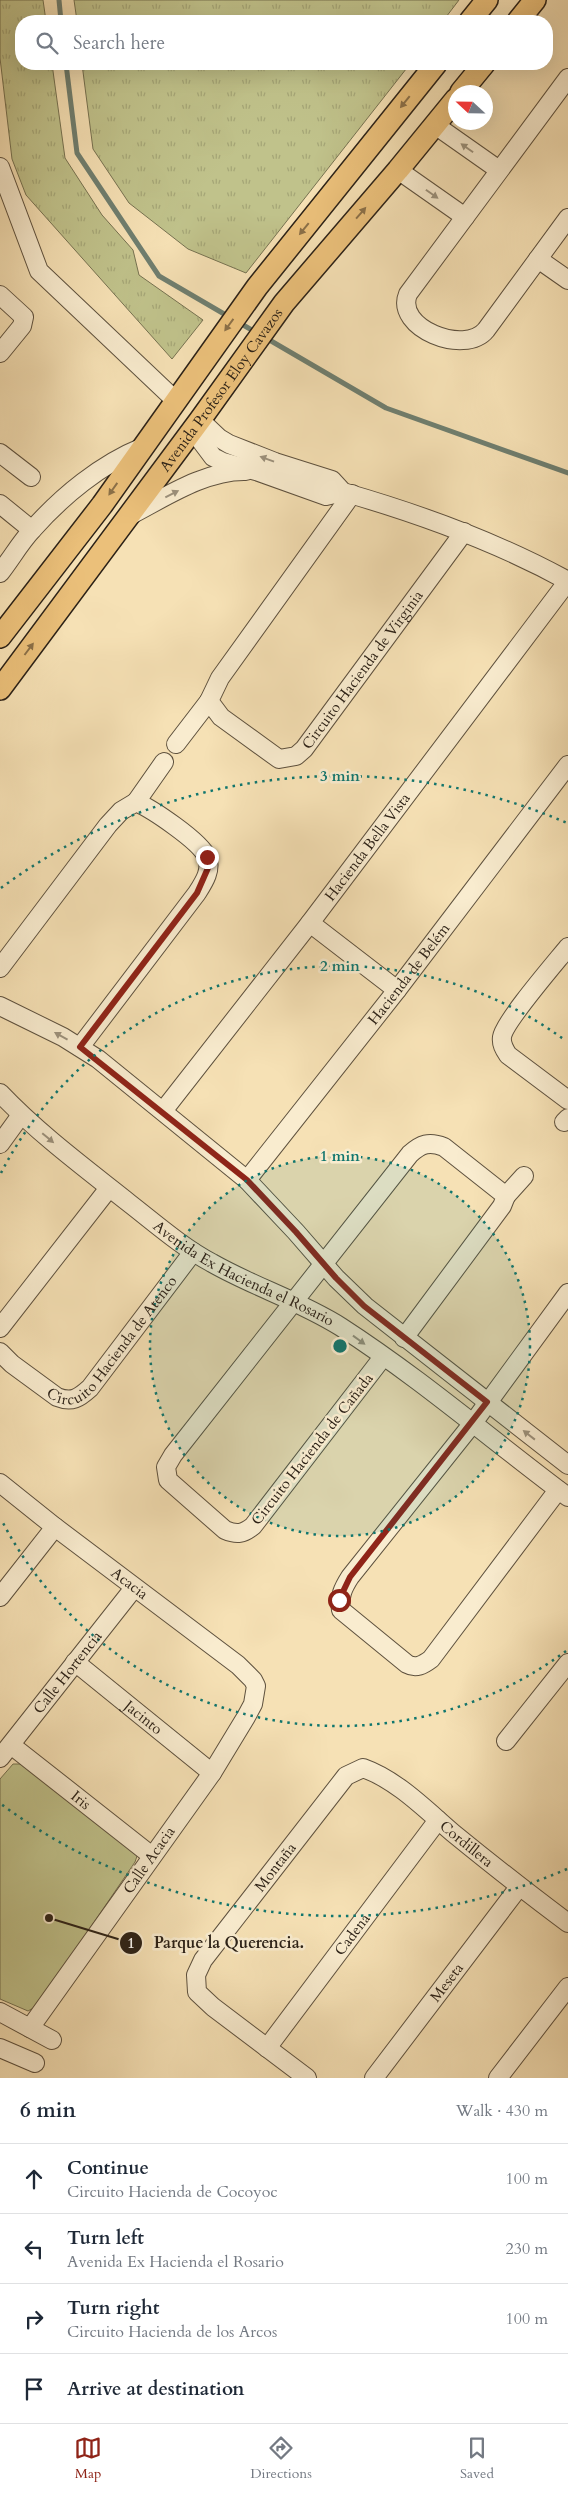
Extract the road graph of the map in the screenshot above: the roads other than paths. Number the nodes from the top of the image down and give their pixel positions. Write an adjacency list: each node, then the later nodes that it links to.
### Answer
1 (487, 0): 3 (main road)
2 (535, 0): 4 (main road)
3 (475, 15)
4 (523, 15)
5 (431, 70): 20 (main road, Avenida Profesor Eloy Cavazos, one-way to 20)
6 (479, 70): 8 (main road)
7 (568, 78): 13 (street)
8 (467, 85)
9 (448, 109): 10 (main road, Avenida Profesor Eloy Cavazos)
10 (435, 125): 12 (main road, Avenida Profesor Eloy Cavazos); 13 (street, one-way to 10)
11 (0, 167): 20 (street)
12 (398, 170): 14 (street, one-way to 14); 21 (main road, Avenida Profesor Eloy Cavazos, one-way to 12)
13 (499, 170): 14 (street)
14 (465, 217): 16 (street)
15 (568, 218): 16 (street)
16 (538, 259): 17 (street)
17 (568, 280)
18 (0, 295): 19 (street)
19 (1, 348)
20 (175, 400): 22 (main road, Avenida Profesor Eloy Cavazos)
21 (196, 424): 24 (street); 26 (street, one-way to 21); 28 (main road, Avenida Profesor Eloy Cavazos)
22 (142, 447): 29 (street); 33 (main road, Avenida Profesor Eloy Cavazos, one-way to 33)
23 (0, 453): 25 (street)
24 (256, 471): 26 (street); 28 (street, one-way to 24)
25 (30, 477)
26 (347, 493): 30 (street); 35 (street)
27 (0, 504): 29 (street)
28 (128, 516): 34 (main road, Avenida Profesor Eloy Cavazos, one-way to 28)
29 (32, 530): 31 (street)
30 (464, 532): 32 (street); 35 (street, Circuito Hacienda de Virginia)
31 (0, 573)
32 (568, 581): 40 (street, Hacienda Bella Vista)
33 (0, 637)
34 (0, 688)
35 (209, 701): 36 (street)
36 (176, 744)
37 (164, 762): 39 (street)
38 (568, 765): 43 (street, Hacienda de Belém)
39 (136, 802): 42 (street); 45 (street)
40 (310, 923): 43 (street); 48 (street, Hacienda Bella Vista)
41 (568, 947): 47 (street)
42 (0, 968)
43 (397, 990): 52 (street, Hacienda de Belém)
44 (0, 1006): 45 (street, one-way to 44)
45 (80, 1047): 48 (street)
46 (0, 1093): 49 (street, Avenida Ex Hacienda el Rosario)
47 (568, 1100)
48 (163, 1111): 52 (street)
49 (21, 1115): 50 (street); 53 (street, Avenida Ex Hacienda el Rosario, one-way to 53)
50 (0, 1144)
51 (524, 1176): 54 (street)
52 (247, 1180): 56 (street)
53 (109, 1188): 55 (street, Avenida Ex Hacienda el Rosario); 59 (street)
54 (506, 1196): 56 (street, Circuito Hacienda de Cañada); 60 (street)
55 (193, 1252): 58 (street, Avenida Ex Hacienda el Rosario); 61 (street, Circuito Hacienda de Atenco)
56 (324, 1263): 58 (street, Circuito Hacienda de Cañada); 60 (street)
57 (568, 1293): 63 (street)
58 (293, 1300): 62 (street, Avenida Ex Hacienda el Rosario, one-way to 62); 62 (street, Circuito Hacienda de Cañada)
59 (0, 1328)
60 (404, 1338): 63 (street)
61 (0, 1352)
62 (383, 1357): 64 (street, Avenida Ex Hacienda el Rosario)
63 (487, 1402): 64 (street); 65 (street, one-way to 63)
64 (473, 1423): 67 (street, Avenida Ex Hacienda el Rosario); 67 (street)
65 (568, 1465)
66 (0, 1483): 68 (street, Acacia)
67 (563, 1494)
68 (54, 1527): 69 (street, Acacia); 70 (street)
69 (134, 1588): 71 (street, Calle Hortencia); 73 (street, Acacia)
70 (0, 1597)
71 (75, 1662): 75 (street, Calle Hortencia); 77 (street, Jacinto)
72 (568, 1663): 74 (street)
73 (256, 1686): 77 (street, Calle Acacia)
74 (506, 1741)
75 (5, 1751): 79 (street, Iris)
76 (363, 1768): 78 (street, Cordillera); 87 (street, Montaña)
77 (212, 1773): 79 (street, Calle Acacia)
78 (438, 1820): 80 (street, Cordillera); 87 (street, Cadena)
79 (152, 1856): 84 (street, Calle Acacia)
80 (519, 1887): 81 (street, Cordillera); 90 (street, Meseta)
81 (568, 1923)
82 (568, 1986): 91 (street)
83 (0, 2012): 84 (street)
84 (30, 2028): 85 (street)
85 (52, 2040)
86 (0, 2048): 88 (street)
87 (267, 2048): 89 (street)
88 (35, 2063)
89 (307, 2078)
90 (374, 2078)
91 (498, 2078)

